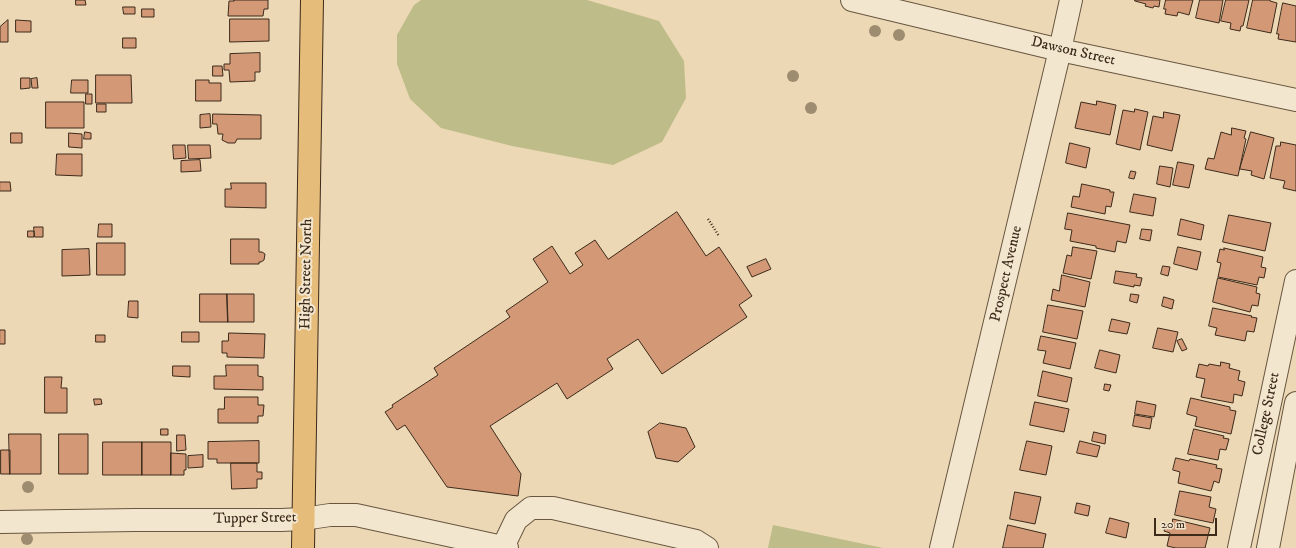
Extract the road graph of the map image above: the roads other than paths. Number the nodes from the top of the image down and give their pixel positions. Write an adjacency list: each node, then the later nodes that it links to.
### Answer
1 (312, 0): 8 (main road, High Street North)
2 (852, 0): 4 (street, Dawson Street)
3 (1071, 0): 4 (street, Prospect Avenue)
4 (1060, 50): 5 (street, Dawson Street); 13 (street, Prospect Avenue)
5 (1296, 100)
6 (1296, 281): 14 (street, College Street)
7 (1296, 403): 15 (street, College Street)
8 (303, 519): 9 (street, Tupper Street); 10 (main road, High Street North); 11 (street, Tupper Street)
9 (0, 522)
10 (303, 548)
11 (505, 548): 12 (street)
12 (707, 548)
13 (941, 548)
14 (1239, 548)
15 (1268, 548)

